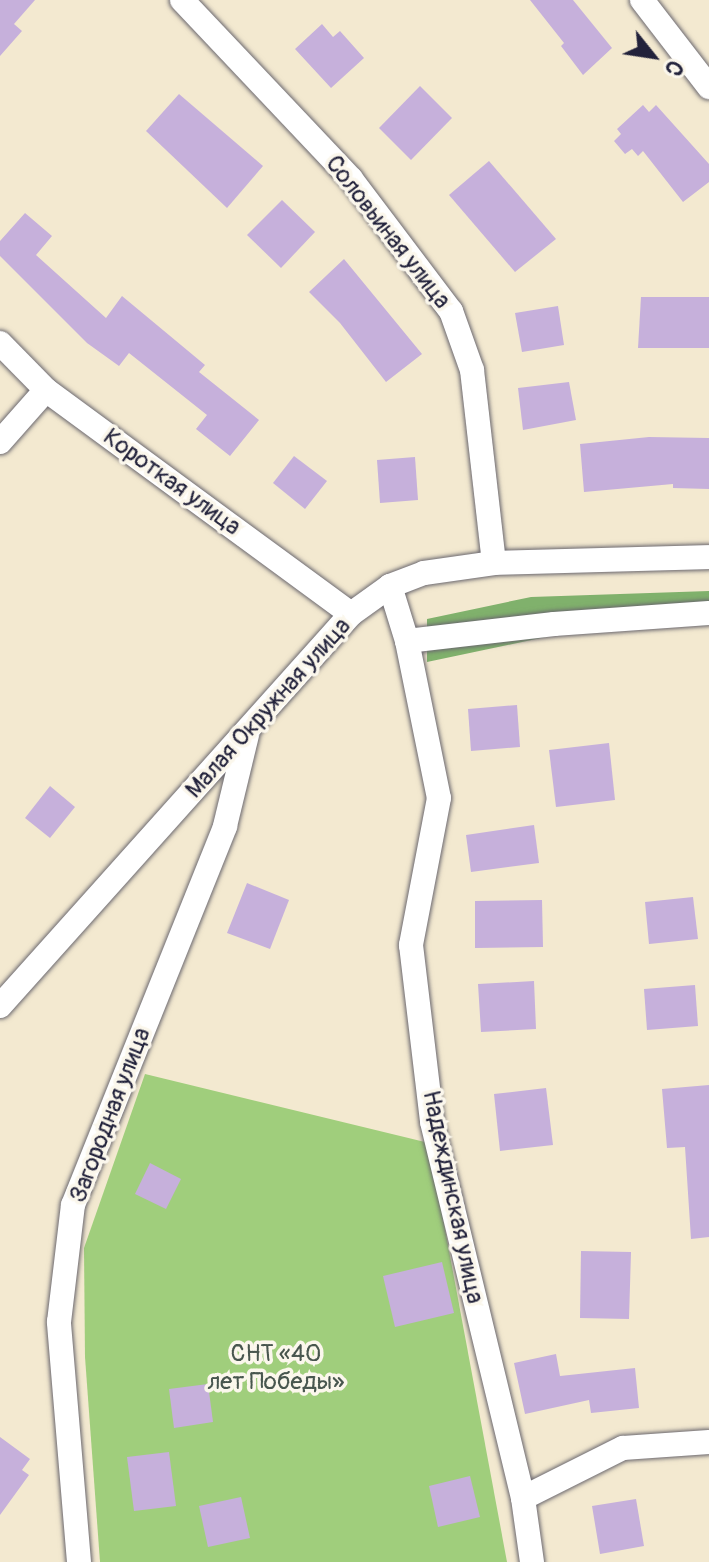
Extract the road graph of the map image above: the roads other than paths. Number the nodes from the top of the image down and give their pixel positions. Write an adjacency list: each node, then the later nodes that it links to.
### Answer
1 (182, 0): 8 (street, Соловьиная улица)
2 (642, 0): 3 (street)
3 (709, 87)
4 (0, 343): 5 (street, Короткая улица)
5 (46, 390): 6 (street); 11 (street, Короткая улица)
6 (0, 442)
7 (709, 557): 8 (street, Малая Окружная улица)
8 (494, 563): 9 (street, Малая Окружная улица)
9 (390, 586): 11 (street, Малая Окружная улица); 12 (street, Надеждинская улица)
10 (709, 613): 12 (street)
11 (351, 614): 13 (street, Малая Окружная улица)
12 (407, 641): 16 (street, Надеждинская улица)
13 (247, 733): 14 (street, Малая Окружная улица); 17 (street, Загородная улица)
14 (0, 1006)
15 (709, 1442): 16 (street)
16 (523, 1498): 18 (street, Надеждинская улица)
17 (79, 1562)
18 (532, 1562)

